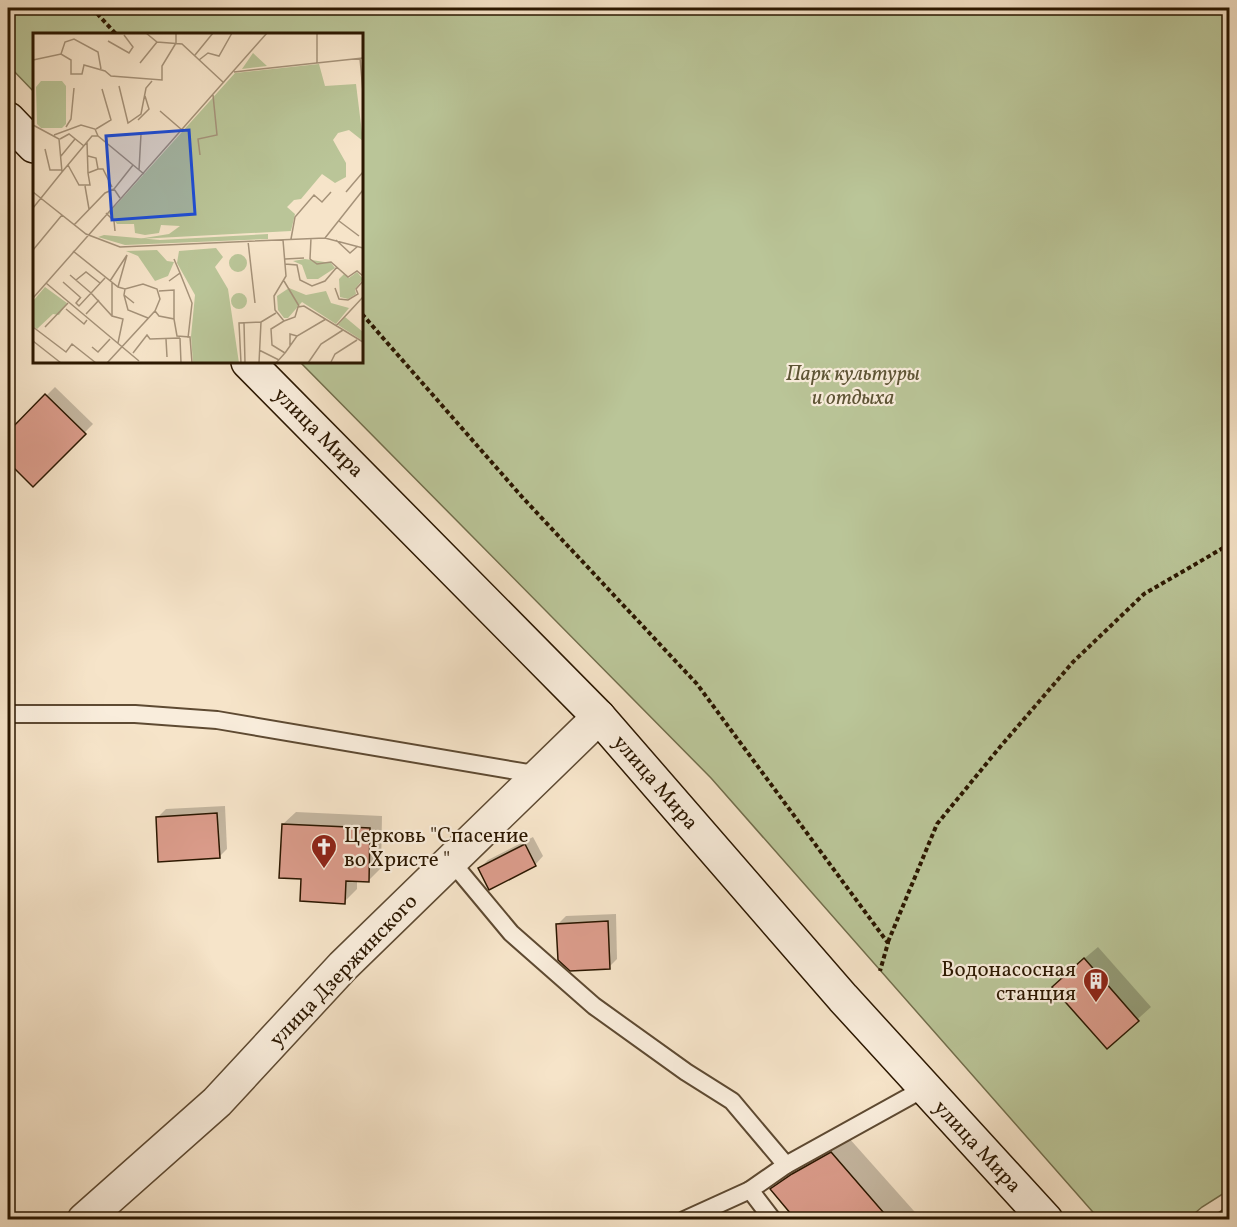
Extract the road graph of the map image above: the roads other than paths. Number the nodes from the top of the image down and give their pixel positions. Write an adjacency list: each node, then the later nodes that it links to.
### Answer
1 (8, 119): 2 (street)
2 (33, 145)
3 (249, 363): 5 (street, улица Мира)
4 (9, 714): 6 (lane)
5 (599, 717): 6 (street, улица Дзержинского); 8 (street, улица Мира)
6 (540, 775): 7 (street, улица Дзержинского)
7 (451, 861): 9 (lane); 12 (street, улица Дзержинского)
8 (925, 1088): 9 (lane); 15 (street, улица Мира)
9 (786, 1165): 10 (lane)
10 (750, 1190): 13 (lane); 14 (lane)
11 (1230, 1216): 16 (lane)
12 (84, 1220)
13 (684, 1220)
14 (773, 1220)
15 (1046, 1220)
16 (1224, 1220)

